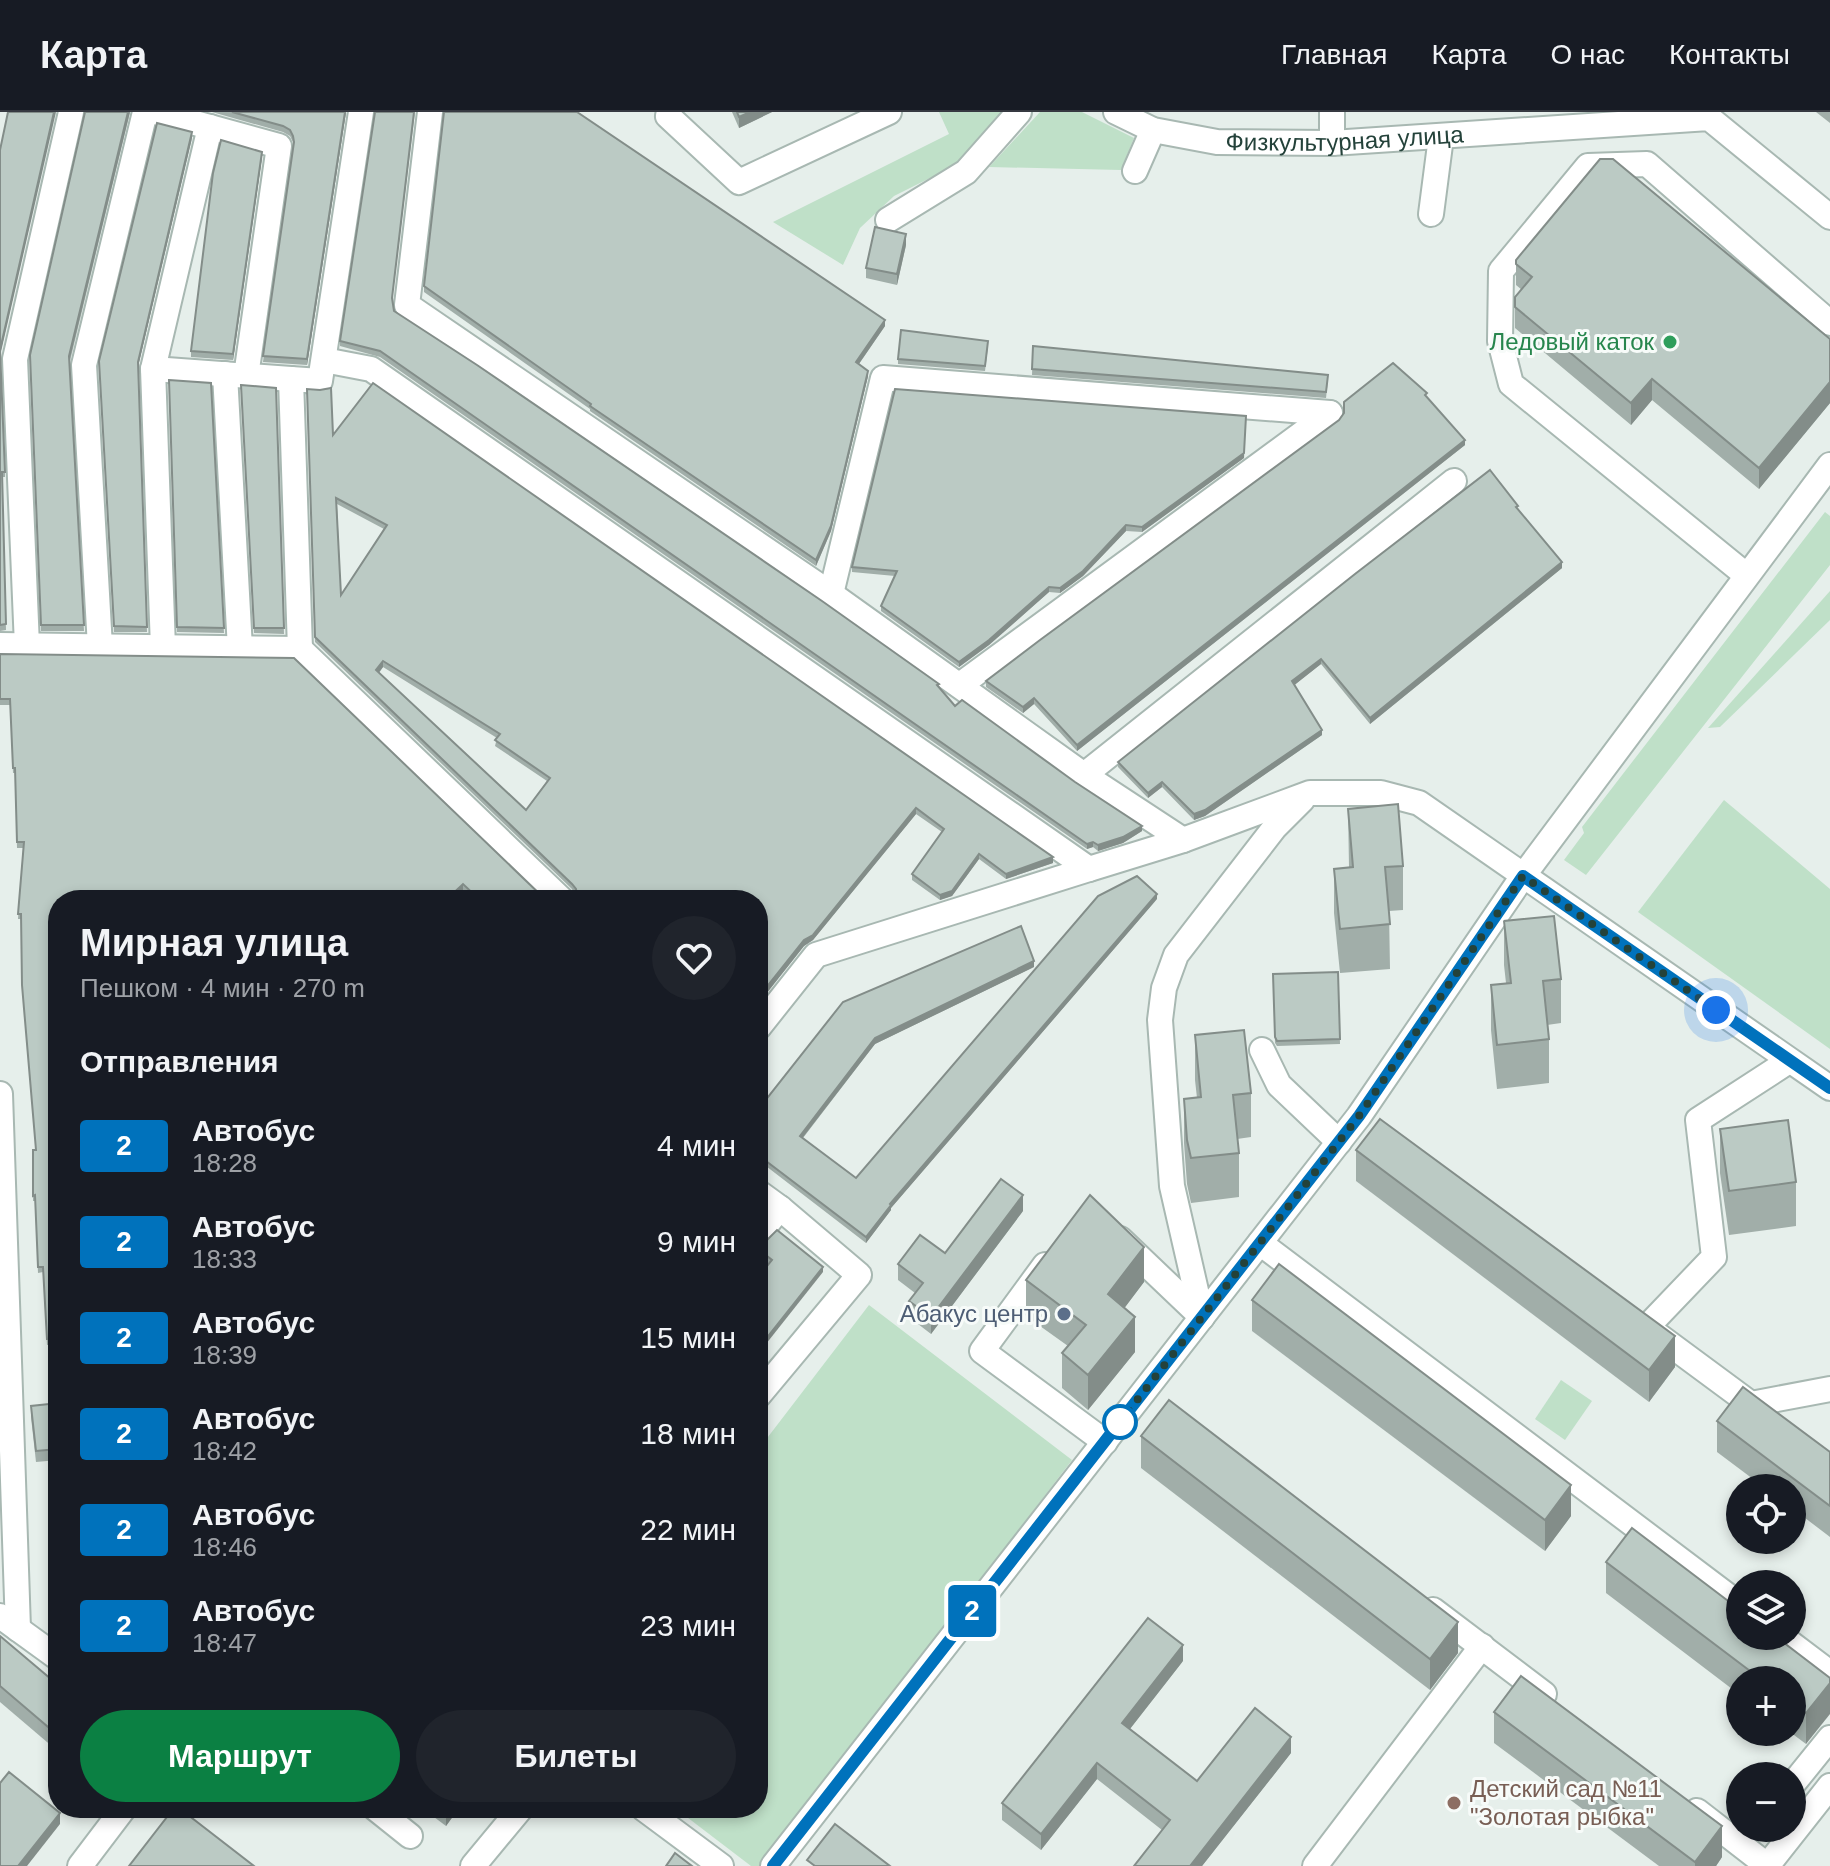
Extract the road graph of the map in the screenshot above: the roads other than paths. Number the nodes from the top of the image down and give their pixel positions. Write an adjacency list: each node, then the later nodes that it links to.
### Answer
1 (71, 112): 31 (street)
2 (145, 112): 32 (street)
3 (155, 112): 12 (street)
4 (361, 112): 21 (street)
5 (430, 112): 29 (street)
6 (669, 112): 7 (street)
7 (889, 112)
8 (1019, 112): 19 (street)
9 (1116, 112): 13 (street, Физкультурная улица)
10 (1332, 112): 15 (street)
11 (1711, 115): 14 (street, Физкультурная улица); 18 (street, Физкультурная улица)
12 (210, 127): 22 (street); 23 (street)
13 (1153, 130): 15 (street, Физкультурная улица); 16 (street)
14 (1441, 137): 15 (street, Физкультурная улица); 17 (street)
15 (1332, 143)
16 (1135, 171)
17 (1431, 214)
18 (1830, 217)
19 (888, 220)
20 (1830, 323): 28 (street)
21 (324, 360): 24 (street); 40 (street)
22 (153, 369): 23 (street); 33 (street)
23 (235, 375): 24 (street); 34 (street)
24 (291, 379): 35 (street)
25 (1830, 465): 27 (street)
26 (1454, 481): 37 (street)
27 (1821, 495): 28 (street)
28 (1746, 575): 41 (street)
29 (831, 594): 36 (street); 36 (street)
30 (0, 645): 31 (street)
31 (27, 646): 32 (street)
32 (100, 647): 33 (street)
33 (163, 648): 34 (street)
34 (240, 649): 35 (street)
35 (300, 649): 42 (street)
36 (960, 685): 37 (street)
37 (1084, 775): 39 (street)
38 (1310, 793): 39 (street); 41 (street); 55 (street)
39 (1183, 840): 40 (street)
40 (1089, 869): 43 (street)
41 (1523, 876): 45 (street); 48 (street)
42 (552, 890)
43 (768, 1015)
44 (1262, 1050): 48 (street)
45 (1789, 1061): 46 (street); 58 (street)
46 (1830, 1088)
47 (0, 1094): 63 (street)
48 (1339, 1142): 54 (street)
49 (768, 1199): 50 (street)
50 (780, 1208): 52 (street); 56 (street)
51 (1098, 1218): 55 (street)
52 (768, 1223)
53 (1061, 1243): 60 (street)
54 (1260, 1243): 55 (street); 62 (street)
55 (1202, 1317): 60 (street)
56 (768, 1384)
57 (1830, 1389): 58 (street)
58 (1751, 1404): 59 (street)
59 (1785, 1429)
60 (1105, 1442): 83 (street)
61 (1412, 1594): 64 (street)
62 (1726, 1594)
63 (9, 1623): 66 (street)
64 (1482, 1646): 68 (street); 84 (street)
65 (1800, 1650): 67 (street)
66 (48, 1651)
67 (1830, 1673)
68 (1556, 1703)
69 (1830, 1738): 70 (street)
70 (1806, 1768)
71 (1830, 1786): 85 (street)
72 (1680, 1798): 77 (street)
73 (116, 1818): 80 (street)
74 (388, 1818): 78 (street)
75 (513, 1818): 81 (street)
76 (656, 1818): 82 (street)
77 (1726, 1824)
78 (410, 1836)
79 (1752, 1842): 85 (street)
80 (80, 1866)
81 (473, 1866)
82 (721, 1866)
83 (773, 1866)
84 (1315, 1866)
85 (1767, 1866)

